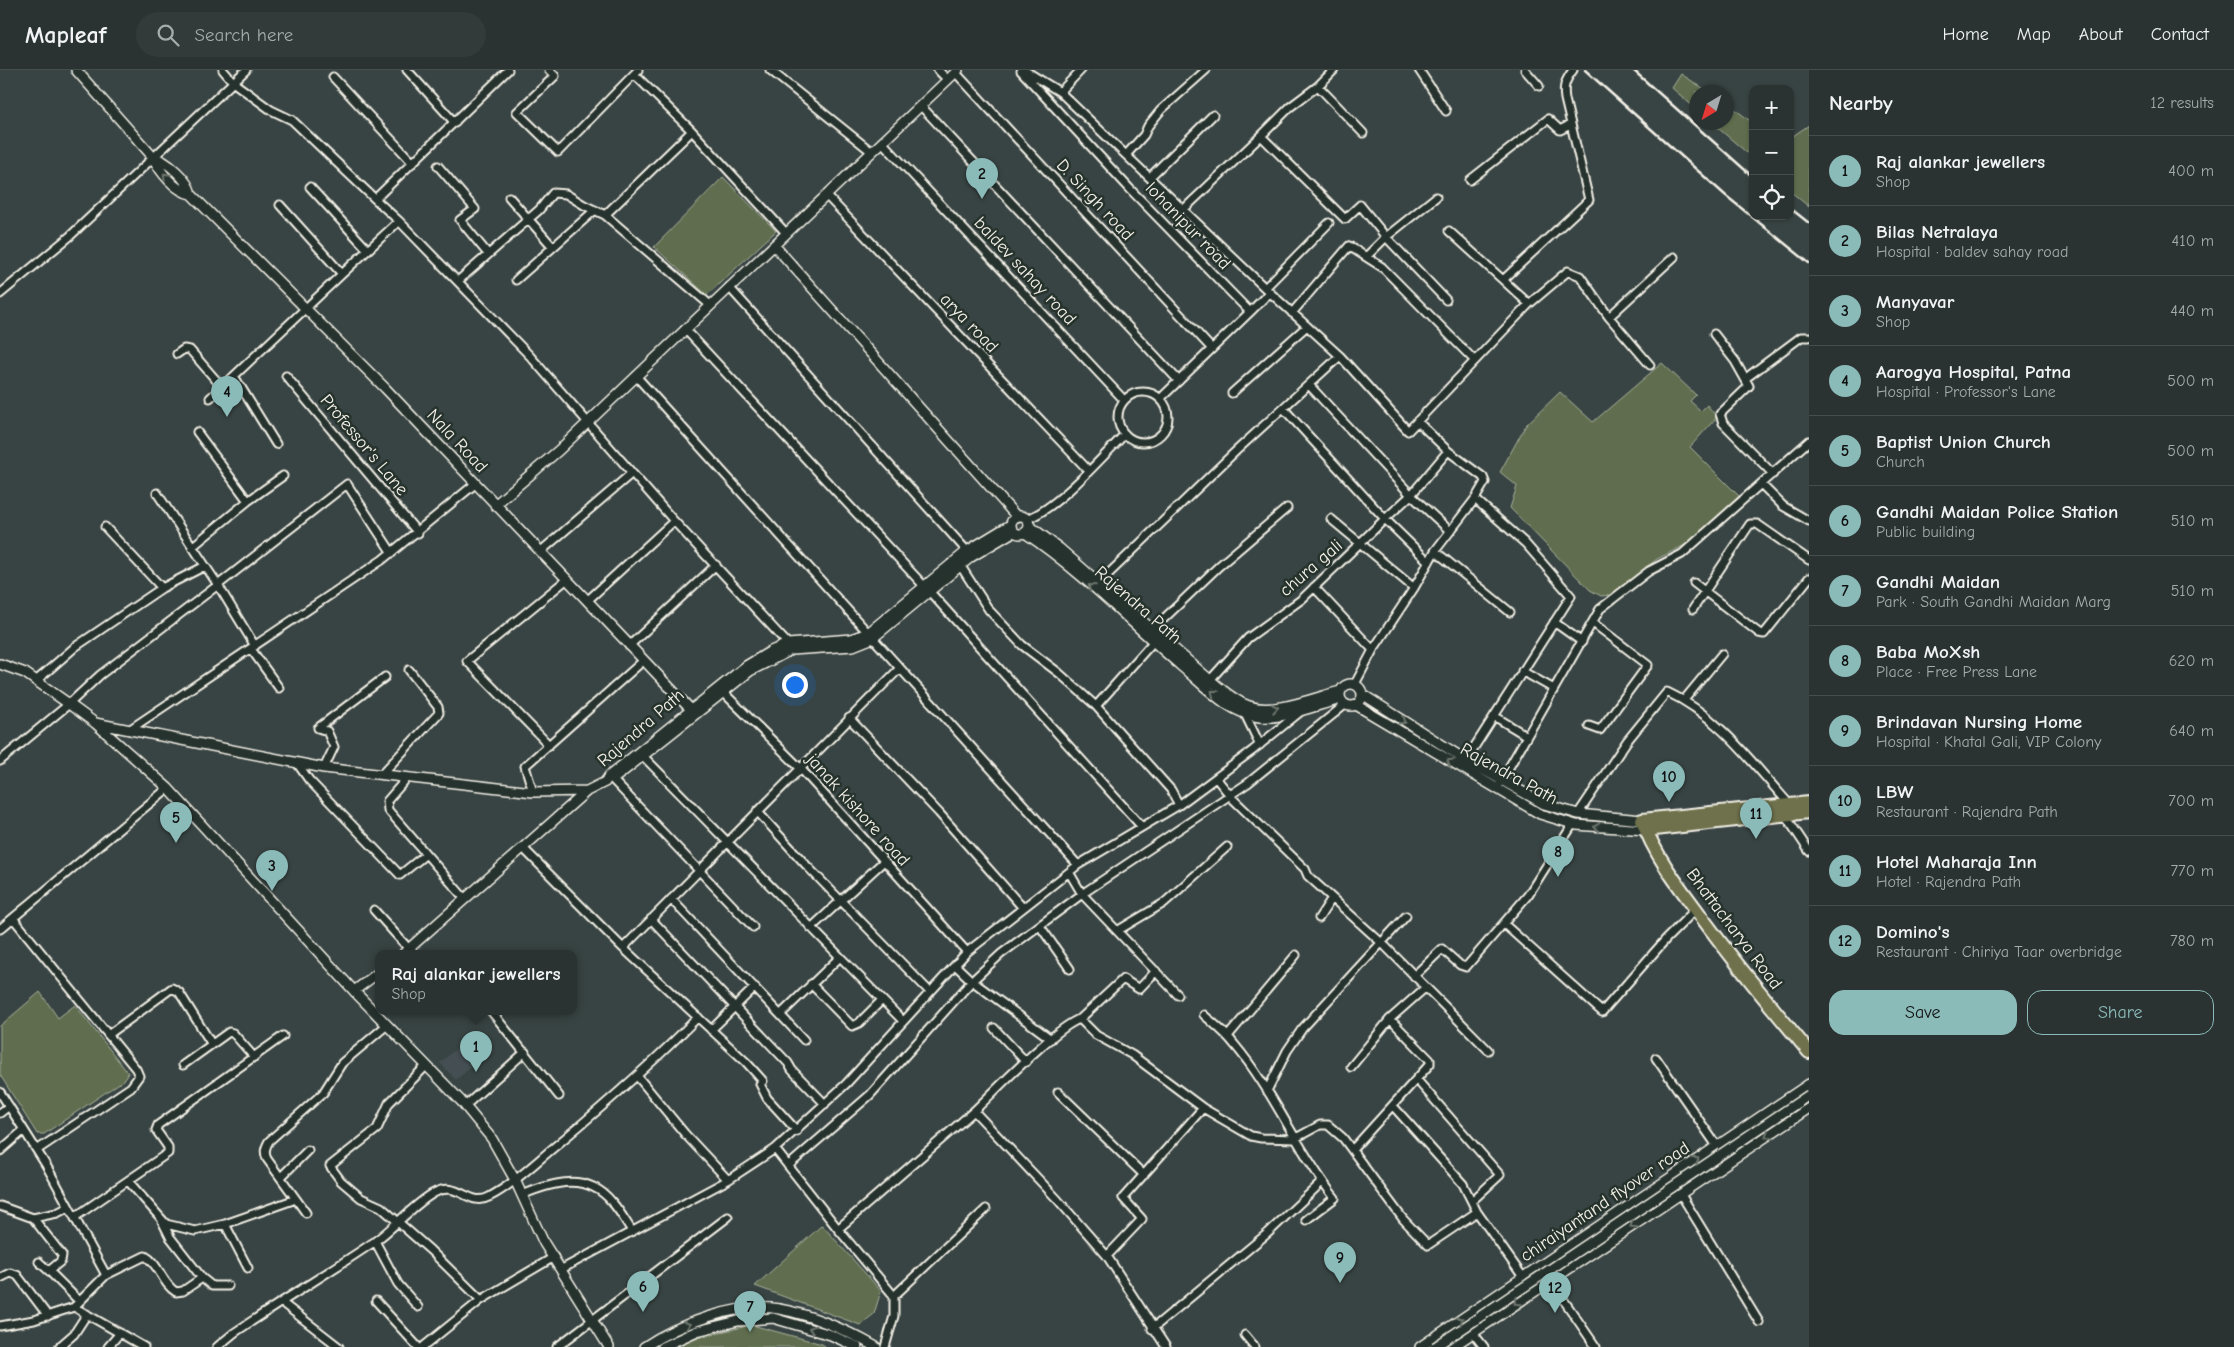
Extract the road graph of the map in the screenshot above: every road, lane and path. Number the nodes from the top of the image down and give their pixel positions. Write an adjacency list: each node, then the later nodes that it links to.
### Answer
1 (76, 70): 35 (main road)
2 (223, 70): 20 (street)
3 (246, 70): 20 (street)
4 (407, 70): 27 (street)
5 (508, 70): 27 (street)
6 (549, 70): 17 (street)
7 (770, 70): 33 (street)
8 (938, 70): 19 (street)
9 (1022, 70): 23 (street); 72 (street, lohanipur road)
10 (1081, 70): 23 (street)
11 (1206, 70): 34 (street)
12 (1334, 70): 21 (street)
13 (1419, 70): 25 (street)
14 (1525, 70): 22 (street)
15 (1573, 70): 28 (street)
16 (957, 71): 19 (main road); 79 (street, D. Singh road)
17 (636, 72): 29 (street)
18 (333, 77): 36 (street)
19 (948, 80): 24 (main road)
20 (234, 83): 35 (street); 44 (street)
21 (1318, 86): 30 (street); 31 (street)
22 (1539, 86)
23 (1060, 92): 34 (street)
24 (921, 106): 32 (main road); 88 (street)
25 (1446, 111)
26 (1213, 115): 38 (street)
27 (455, 123): 36 (street)
28 (1570, 125): 39 (street); 63 (street)
29 (692, 131): 48 (street); 53 (street)
30 (1363, 133)
31 (1262, 136): 46 (street); 54 (street)
32 (882, 142): 33 (main road); 94 (street, baldev sahay road)
33 (872, 152): 41 (main road)
34 (1126, 155): 38 (street)
35 (153, 157): 67 (street); 71 (main road, Nala Road)
36 (413, 163): 44 (street)
37 (438, 166): 58 (street)
38 (1150, 177): 46 (street)
39 (1470, 180)
40 (310, 187): 57 (street)
41 (826, 195): 53 (main road); 103 (street, arya road)
42 (509, 198): 49 (street)
43 (1436, 198): 54 (street)
44 (374, 200): 50 (street)
45 (280, 204): 61 (street)
46 (1184, 209): 66 (street)
47 (595, 210): 48 (street); 49 (street); 56 (street)
48 (605, 215): 70 (street)
49 (529, 219): 56 (street); 58 (street)
50 (399, 220): 57 (street); 64 (street)
51 (1329, 224): 66 (street)
52 (1449, 231): 63 (street)
53 (786, 233): 55 (main road)
54 (1386, 237): 59 (street); 68 (street)
55 (774, 244): 65 (main road); 115 (main road)
56 (553, 247): 62 (street)
57 (368, 250): 61 (street)
58 (488, 254): 64 (street)
59 (1367, 256): 73 (street); 82 (street)
60 (1674, 257): 74 (street)
61 (342, 274): 71 (street)
62 (516, 280)
63 (1503, 280): 69 (street)
64 (458, 282): 97 (street)
65 (729, 287): 70 (main road); 127 (street)
66 (1267, 290): 72 (street); 73 (street)
67 (0, 294)
68 (1446, 300)
69 (1529, 304): 74 (street); 82 (street)
70 (710, 305): 76 (main road)
71 (306, 310): 84 (street); 107 (main road, Nala Road)
72 (1250, 312): 79 (street)
73 (1292, 312): 75 (street)
74 (1609, 317): 83 (street)
75 (1307, 326): 81 (street); 91 (street)
76 (685, 329): 86 (main road); 144 (street)
77 (1714, 334): 87 (street)
78 (1809, 337): 87 (street)
79 (1212, 348): 88 (street)
80 (177, 354): 90 (street)
81 (1340, 356): 89 (street); 96 (street)
82 (1474, 360): 96 (street)
83 (1650, 365)
84 (234, 376): 90 (street); 101 (street)
85 (286, 376): 124 (street, Professor's Lane)
86 (636, 376): 97 (main road); 152 (street)
87 (1746, 378): 105 (street)
88 (1179, 381): 93 (street)
89 (1309, 385): 95 (street); 110 (street)
90 (222, 387): 92 (street)
91 (1232, 393)
92 (210, 398)
93 (1161, 398): 94 (street); 99 (street)
94 (1124, 400): 99 (street)
95 (1284, 408): 117 (street); 138 (street)
96 (1417, 421): 102 (street)
97 (587, 423): 104 (street); 113 (main road)
98 (197, 432): 112 (street)
99 (1124, 434): 103 (street)
100 (1809, 441): 105 (street)
101 (276, 444)
102 (1448, 451): 110 (street, chura gali); 111 (street)
103 (1089, 471): 120 (street)
104 (632, 473): 119 (street); 129 (street)
105 (1773, 474): 108 (street)
106 (283, 476): 112 (street)
107 (476, 484): 113 (main road, Nala Road); 124 (street)
108 (1761, 484): 118 (street); 150 (street)
109 (157, 493): 126 (street)
110 (1411, 495): 117 (street, chura gali); 123 (street)
111 (1475, 500): 123 (street); 149 (street)
112 (248, 501): 126 (street)
113 (495, 505): 129 (main road, Nala Road)
114 (1287, 508): 151 (street)
115 (1016, 517): 120 (main road, Rajendra Path); 122 (main road, Rajendra Path)
116 (1331, 519): 125 (street)
117 (1385, 519): 125 (street, chura gali); 132 (street)
118 (1808, 519)
119 (674, 521): 133 (street); 146 (street)
120 (1027, 526): 122 (main road); 138 (main road, Rajendra Path); 153 (main road, Rajendra Path, one-way to 120)
121 (105, 527): 142 (street)
122 (1012, 529): 127 (main road, Rajendra Path); 135 (main road, Rajendra Path)
123 (1450, 531): 128 (street)
124 (418, 533): 130 (street)
125 (1361, 544): 141 (street, chura gali); 143 (street)
126 (192, 547): 134 (street)
127 (967, 551): 144 (main road, Rajendra Path)
128 (1435, 551): 132 (street); 148 (street)
129 (540, 552): 137 (main road, Nala Road)
130 (392, 553): 140 (street); 157 (street)
131 (1809, 560): 145 (street)
132 (1429, 562): 143 (street)
133 (716, 565): 155 (street); 156 (street)
134 (205, 566): 140 (street); 142 (street)
135 (960, 566): 144 (main road, Rajendra Path); 179 (street)
136 (1809, 578): 145 (street)
137 (566, 580): 146 (main road, Nala Road); 188 (street)
138 (1099, 583): 151 (main road, Rajendra Path)
139 (1694, 583): 145 (street)
140 (218, 585): 157 (street); 176 (street)
141 (1314, 587): 158 (street); 167 (street, chura gali)
142 (162, 588): 168 (street)
143 (1414, 588): 158 (street)
144 (927, 590): 152 (main road, Rajendra Path); 214 (street)
145 (1705, 591): 147 (street)
146 (587, 601): 156 (main road, Nala Road)
147 (1693, 609)
148 (1510, 612)
149 (1554, 622): 154 (street); 165 (street)
150 (1592, 623): 154 (street); 185 (street)
151 (1152, 630): 167 (main road, Rajendra Path)
152 (871, 635): 155 (main road, Rajendra Path); 162 (main road, Rajendra Path); 163 (street)
153 (1153, 642): 179 (street); 181 (main road, Rajendra Path, one-way to 153)
154 (1582, 642): 171 (street)
155 (788, 644): 162 (main road, Rajendra Path)
156 (629, 646): 160 (main road, Nala Road)
157 (253, 647): 170 (street); 186 (street)
158 (1373, 650): 169 (street)
159 (1722, 654): 175 (street)
160 (643, 661): 180 (main road, Nala Road); 188 (street)
161 (0, 664): 168 (main road)
162 (748, 668): 172 (main road, Rajendra Path); 180 (main road, Rajendra Path)
163 (900, 668): 183 (street); 221 (street)
164 (409, 670): 196 (street)
165 (1522, 672): 171 (street); 182 (street)
166 (385, 677): 194 (street)
167 (1210, 680): 177 (main road, Rajendra Path, one-way to 177)
168 (36, 681): 176 (main road)
169 (1355, 684): 173 (main road, Rajendra Path); 174 (main road, Rajendra Path)
170 (279, 688)
171 (1554, 689): 187 (street)
172 (723, 692): 180 (main road, Rajendra Path); 195 (street, janak kishore road)
173 (1362, 694): 178 (main road); 192 (main road, Rajendra Path, one-way to 192)
174 (1342, 698): 177 (main road, Rajendra Path); 178 (main road, Rajendra Path); 205 (street)
175 (1684, 700): 209 (street); 211 (street)
176 (70, 704): 184 (main road); 191 (street)
177 (1304, 704): 181 (main road, Rajendra Path); 189 (street)
178 (1356, 705): 202 (main road, Rajendra Path, one-way to 178)
179 (1096, 706): 207 (street)
180 (692, 712): 190 (main road, Rajendra Path); 199 (main road, Rajendra Path)
181 (1245, 714): 189 (street)
182 (1494, 716): 187 (street); 192 (street)
183 (850, 718): 195 (street); 229 (street)
184 (95, 723): 186 (main road); 201 (main road)
185 (1589, 726)
186 (129, 730): 193 (main road)
187 (1527, 736): 200 (street)
188 (548, 745): 204 (street)
189 (1260, 745): 198 (street)
190 (644, 757): 199 (main road, Rajendra Path); 215 (street)
191 (0, 760)
192 (1466, 760): 200 (main road, Rajendra Path)
193 (297, 763): 194 (main road); 219 (street)
194 (324, 768): 196 (main road)
195 (801, 769): 208 (street); 220 (street, janak kishore road)
196 (381, 775): 197 (main road)
197 (407, 778): 204 (main road); 219 (street)
198 (1216, 778): 205 (street); 207 (street)
199 (608, 779): 203 (main road); 222 (street)
200 (1502, 781): 202 (street); 211 (main road, Rajendra Path)
201 (168, 788): 233 (street); 258 (main road)
202 (1496, 790): 212 (main road, Rajendra Path)
203 (587, 791): 204 (main road); 217 (main road)
204 (533, 792)
205 (1230, 795): 224 (street); 225 (street)
206 (1809, 803): 209 (highway, Rajendra Path)
207 (1179, 805): 214 (street)
208 (757, 811): 215 (street); 228 (street)
209 (1790, 811): 210 (highway, Rajendra Path); 213 (highway, Rajendra Path); 218 (street)
210 (1809, 812)
211 (1578, 814): 213 (main road, Rajendra Path)
212 (1573, 824): 213 (main road, Rajendra Path, one-way to 212); 236 (street)
213 (1648, 825): 230 (highway, Bhattacharya Road); 280 (highway, Bhattacharya Road)
214 (1142, 827): 221 (street)
215 (728, 842): 222 (street); 239 (street)
216 (1226, 847): 241 (street)
217 (523, 848): 226 (main road); 243 (street)
218 (1809, 851)
219 (426, 854): 226 (street)
220 (884, 861): 228 (street); 246 (street, janak kishore road)
221 (1078, 865): 223 (street)
222 (699, 871): 227 (street); 238 (street)
223 (1069, 872): 224 (street); 229 (street)
224 (1082, 894): 237 (street); 241 (street)
225 (1332, 898): 234 (street); 242 (street)
226 (465, 899): 245 (main road)
227 (671, 899): 235 (street); 256 (street)
228 (842, 899): 239 (street); 259 (street)
229 (1023, 908): 246 (street)
230 (1696, 909): 236 (street); 284 (highway, Bhattacharya Road)
231 (374, 910): 244 (street)
232 (1406, 916): 242 (street)
233 (13, 918): 240 (street); 275 (street)
234 (1319, 918)
235 (651, 919): 243 (street); 262 (street)
236 (1504, 924): 253 (street)
237 (1040, 926): 250 (street); 254 (street)
238 (753, 927)
239 (811, 928): 248 (street)
240 (0, 929)
241 (1117, 931): 251 (street)
242 (1382, 943): 253 (street); 294 (street)
243 (623, 948): 268 (street)
244 (405, 950)
245 (407, 950)
246 (967, 952): 249 (street)
247 (1296, 955): 277 (street)
248 (840, 957): 255 (street); 261 (street)
249 (955, 965): 254 (street); 259 (street)
250 (1070, 969)
251 (1156, 971): 260 (street); 269 (street)
252 (375, 975): 258 (main road)
253 (1414, 976): 257 (street)
254 (972, 981): 279 (street); 316 (street)
255 (811, 984): 261 (street); 264 (street)
256 (755, 987): 262 (street); 264 (street)
257 (1425, 988): 270 (street); 282 (street)
258 (354, 991): 263 (main road)
259 (930, 992): 271 (street)
260 (1178, 995)
261 (882, 1000): 271 (street)
262 (735, 1007): 274 (street); 299 (street)
263 (375, 1013)
264 (781, 1014): 278 (street)
265 (377, 1015): 272 (main road)
266 (494, 1015): 283 (street)
267 (1204, 1015): 277 (street)
268 (698, 1017): 274 (street); 291 (street)
269 (1080, 1019): 279 (street); 303 (street)
270 (1390, 1020): 290 (street); 292 (street)
271 (903, 1021): 299 (street)
272 (387, 1025): 289 (main road); 318 (street)
273 (994, 1028): 287 (street)
274 (711, 1030): 308 (street)
275 (108, 1035): 281 (street); 313 (street)
276 (284, 1036): 285 (street)
277 (1228, 1036): 294 (street)
278 (804, 1040)
279 (1051, 1040): 287 (street)
280 (1809, 1040)
281 (211, 1043): 285 (street); 288 (street)
282 (1488, 1050)
283 (525, 1052): 298 (street); 301 (street)
284 (1809, 1052)
285 (254, 1056): 321 (street)
286 (1656, 1058): 310 (street)
287 (1026, 1062): 305 (street)
288 (183, 1065)
289 (426, 1066): 301 (main road); 337 (street)
290 (1351, 1067)
291 (638, 1077): 319 (street); 320 (street)
292 (1417, 1080): 302 (street); 326 (street)
293 (1809, 1084): 310 (main road, chiraiyantand flyover road)
294 (1267, 1091): 309 (street)
295 (0, 1092): 300 (street)
296 (1058, 1092): 317 (street)
297 (1809, 1095): 389 (main road, bridge)
298 (560, 1096)
299 (824, 1104): 308 (street)
300 (8, 1106): 306 (street); 307 (street)
301 (465, 1106): 319 (main road)
302 (1392, 1106): 315 (street); 326 (street)
303 (1203, 1108): 309 (street); 317 (street)
304 (1809, 1108): 323 (main road, one-way to 323)
305 (974, 1111): 339 (street); 344 (street)
306 (0, 1113)
307 (24, 1130): 312 (street); 313 (street)
308 (797, 1131): 311 (street)
309 (1294, 1139): 315 (street); 322 (street)
310 (1717, 1146): 341 (main road, chiraiyantand flyover road, one-way to 310)
311 (775, 1149): 316 (street); 320 (street)
312 (0, 1150)
313 (37, 1150): 328 (street)
314 (308, 1150): 318 (street)
315 (1352, 1150): 330 (street)
316 (788, 1166): 339 (street)
317 (1144, 1175): 344 (street)
318 (281, 1177): 325 (street)
319 (515, 1180): 324 (main road); 337 (street)
320 (728, 1180): 340 (street)
321 (129, 1182): 332 (street); 336 (street)
322 (1322, 1182): 335 (street); 368 (street)
323 (1680, 1193): 343 (main road, one-way to 343); 366 (street)
324 (522, 1195): 340 (street); 345 (main road)
325 (296, 1199): 331 (street); 338 (street)
326 (1472, 1200): 330 (street)
327 (0, 1206): 334 (street)
328 (69, 1208): 332 (street); 334 (street)
329 (986, 1209): 356 (street)
330 (1477, 1212): 351 (street)
331 (306, 1213)
332 (75, 1217): 350 (street)
333 (728, 1217): 365 (street)
334 (33, 1218): 349 (street)
335 (1306, 1220)
336 (162, 1221): 338 (street); 353 (street)
337 (399, 1222): 342 (street); 357 (street)
338 (225, 1224): 347 (street)
339 (838, 1229): 356 (street)
340 (632, 1231): 348 (street)
341 (1592, 1231): 343 (main road); 351 (main road, chiraiyantand flyover road)
342 (375, 1241): 360 (street); 362 (street)
343 (1601, 1246): 354 (main road)
344 (1107, 1256): 368 (street)
345 (554, 1257): 348 (main road); 357 (street)
346 (39, 1262): 349 (street)
347 (248, 1268)
348 (562, 1269): 365 (main road)
349 (49, 1271): 358 (street)
350 (106, 1276): 353 (street); 358 (street)
351 (1523, 1277): 388 (main road, chiraiyantand flyover road, one-way to 351)
352 (0, 1278): 364 (street)
353 (202, 1278): 355 (street)
354 (1550, 1280): 369 (main road, one-way to 369); 392 (street)
355 (228, 1286)
356 (894, 1296): 385 (street)
357 (480, 1300): 378 (street)
358 (79, 1301): 361 (street)
359 (376, 1301): 377 (street)
360 (281, 1302): 372 (street); 376 (street)
361 (74, 1307): 363 (street); 364 (street)
362 (418, 1307)
363 (87, 1314): 370 (street); 373 (street)
364 (48, 1316): 367 (street)
365 (594, 1320): 379 (street); 380 (main road)
366 (1759, 1322)
367 (0, 1326)
368 (1152, 1329): 386 (street)
369 (1473, 1332): 390 (main road); 391 (street)
370 (120, 1333): 374 (street); 375 (street)
371 (1245, 1335): 387 (street)
372 (220, 1346)
373 (59, 1347)
374 (108, 1347)
375 (144, 1347)
376 (339, 1347)
377 (418, 1347)
378 (422, 1347)
379 (557, 1347)
380 (609, 1347)
381 (644, 1347): 384 (main road, one-way to 384)
382 (662, 1347): 383 (main road, one-way to 382)
383 (857, 1347)
384 (876, 1347)
385 (885, 1347)
386 (1166, 1347)
387 (1255, 1347)
388 (1420, 1347)
389 (1435, 1347)
390 (1452, 1347)
391 (1484, 1347)
392 (1596, 1347)

